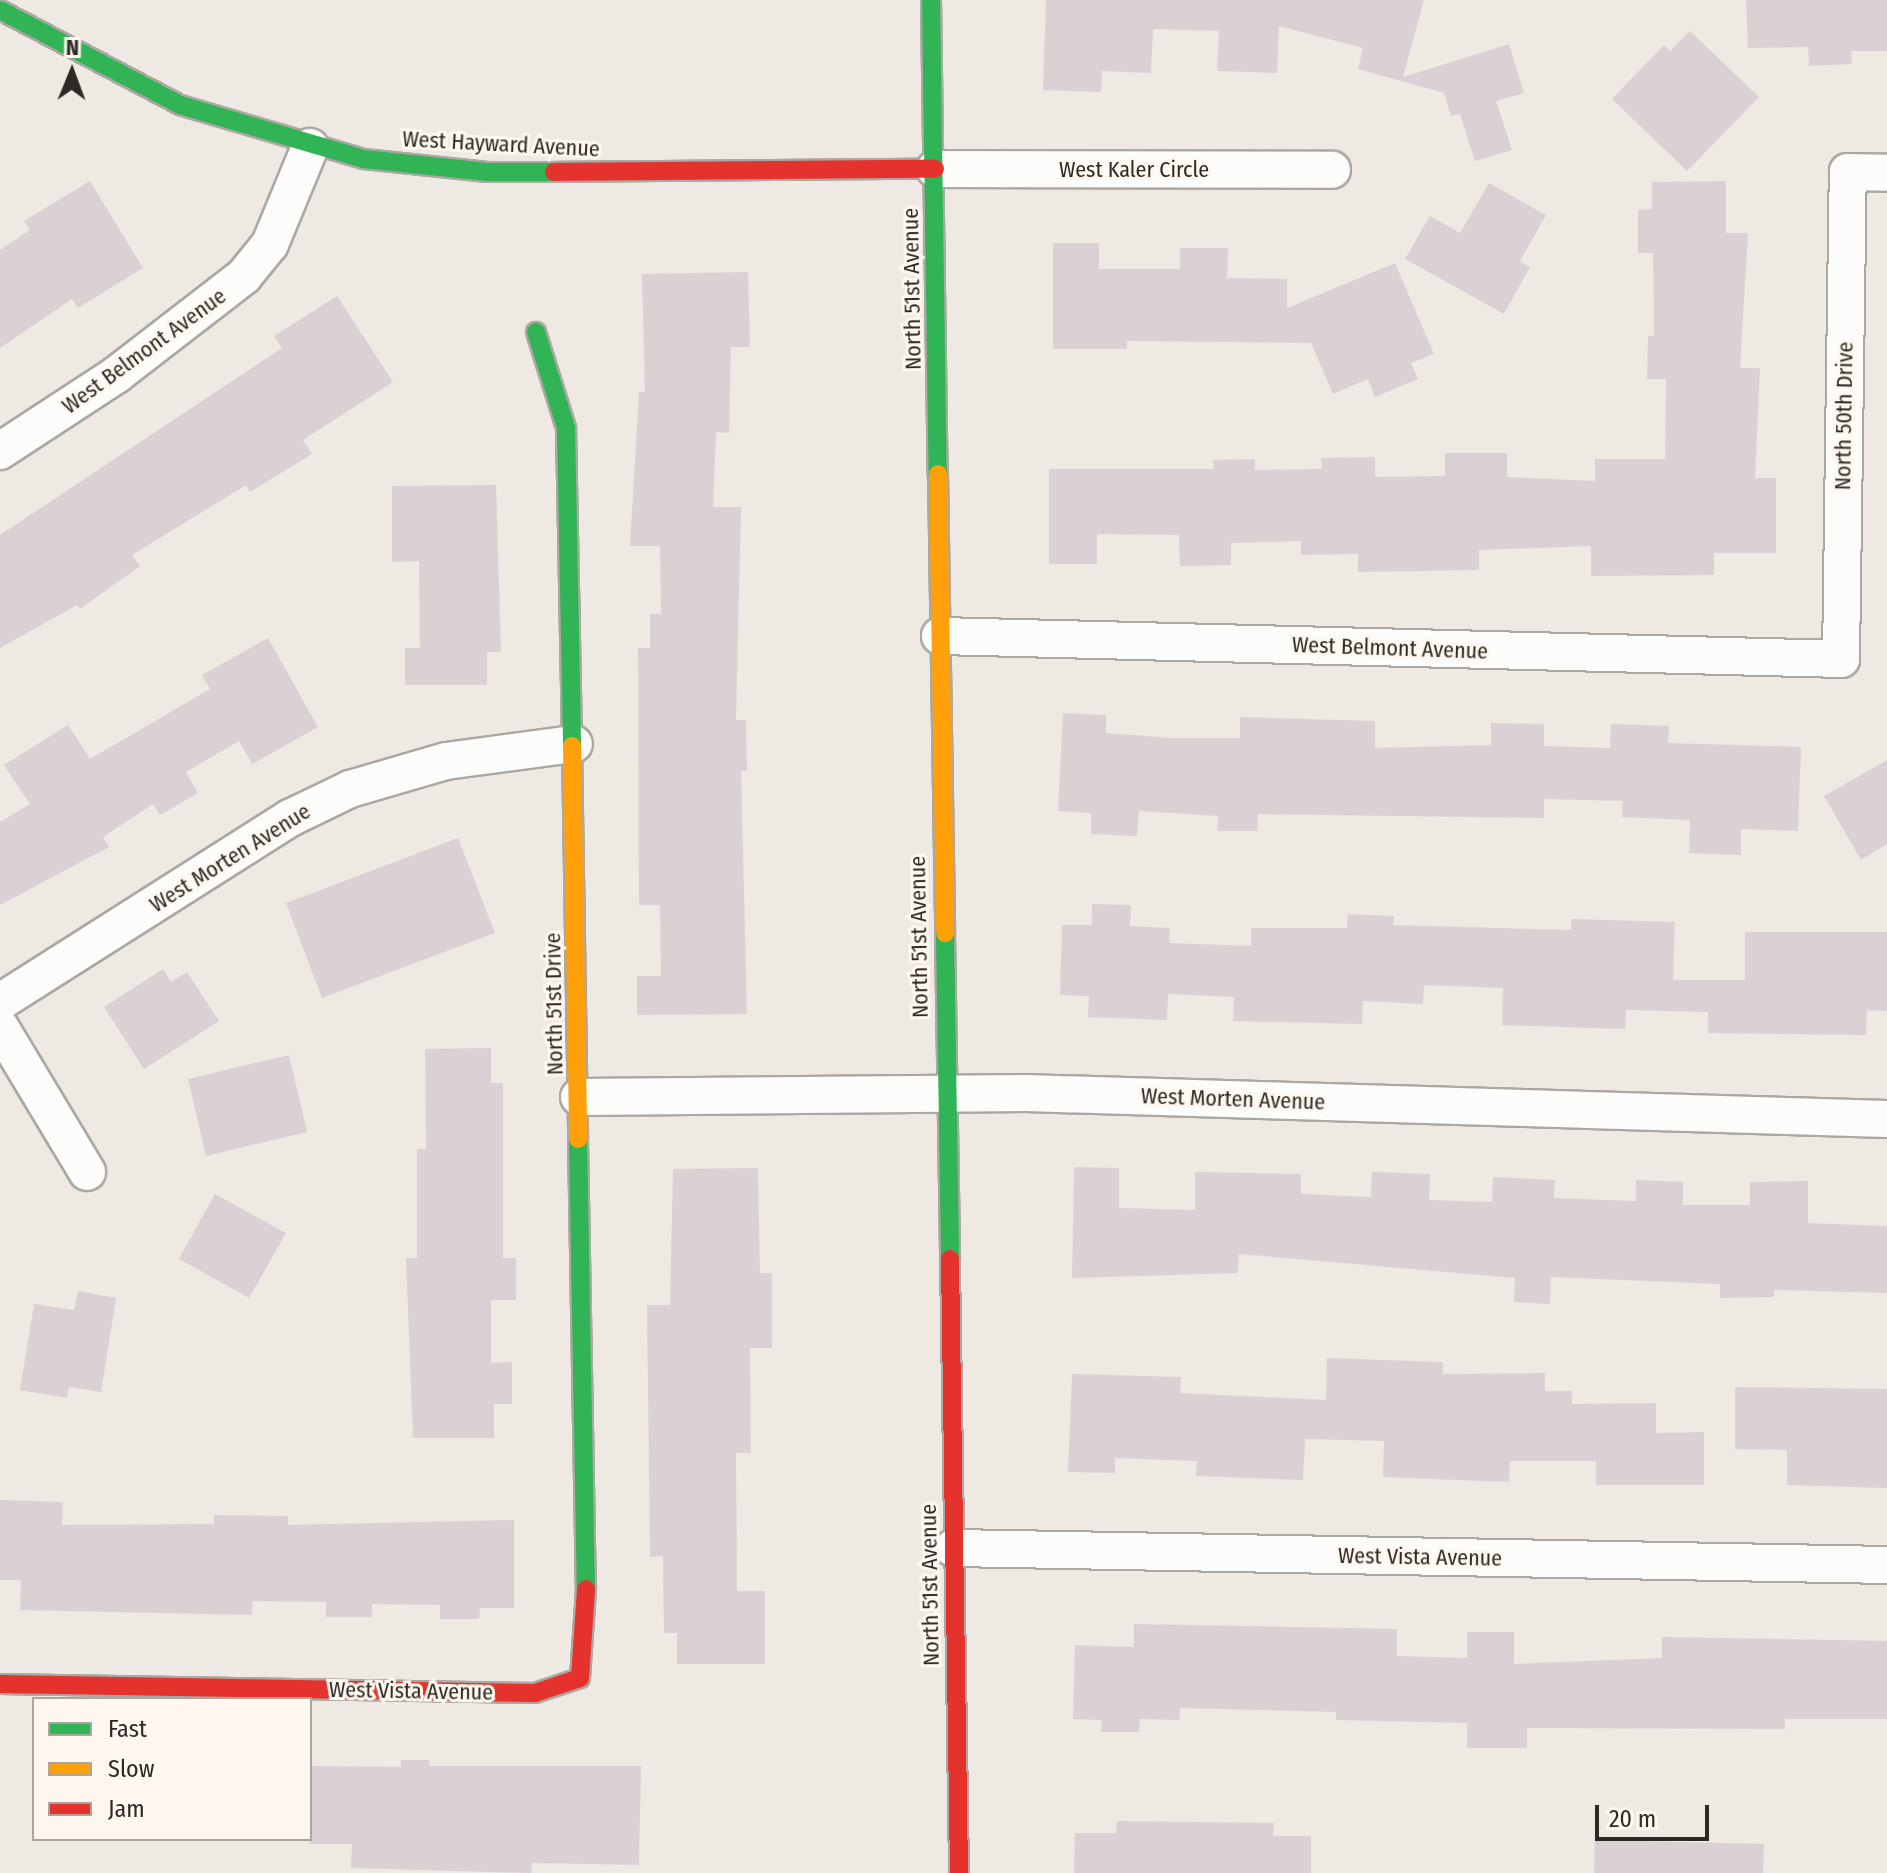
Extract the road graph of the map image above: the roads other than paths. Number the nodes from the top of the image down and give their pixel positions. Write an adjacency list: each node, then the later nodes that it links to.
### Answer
1 (931, 0): 4 (street, North 51st Avenue)
2 (0, 10): 3 (street, West Hayward Avenue)
3 (310, 147): 4 (street, West Hayward Avenue); 8 (street, West Belmont Avenue)
4 (935, 169): 5 (street, West Kaler Circle); 9 (street, North 51st Avenue)
5 (1332, 170)
6 (1887, 173): 10 (street, North 50th Drive)
7 (536, 332): 11 (street, North 51st Drive)
8 (0, 451)
9 (940, 636): 10 (street, West Belmont Avenue); 14 (street, North 51st Avenue)
10 (1841, 659)
11 (574, 744): 12 (street, West Morten Avenue); 15 (street, North 51st Drive)
12 (0, 1002)
13 (0, 1027): 17 (street)
14 (945, 1093): 15 (street, West Morten Avenue); 16 (street, West Morten Avenue); 18 (street, North 51st Avenue)
15 (579, 1097): 20 (street, North 51st Drive)
16 (1887, 1119)
17 (87, 1172)
18 (953, 1548): 19 (street, West Vista Avenue); 22 (street, North 51st Avenue)
19 (1887, 1565)
20 (580, 1678): 21 (street, West Vista Avenue)
21 (0, 1684)
22 (959, 1873)

